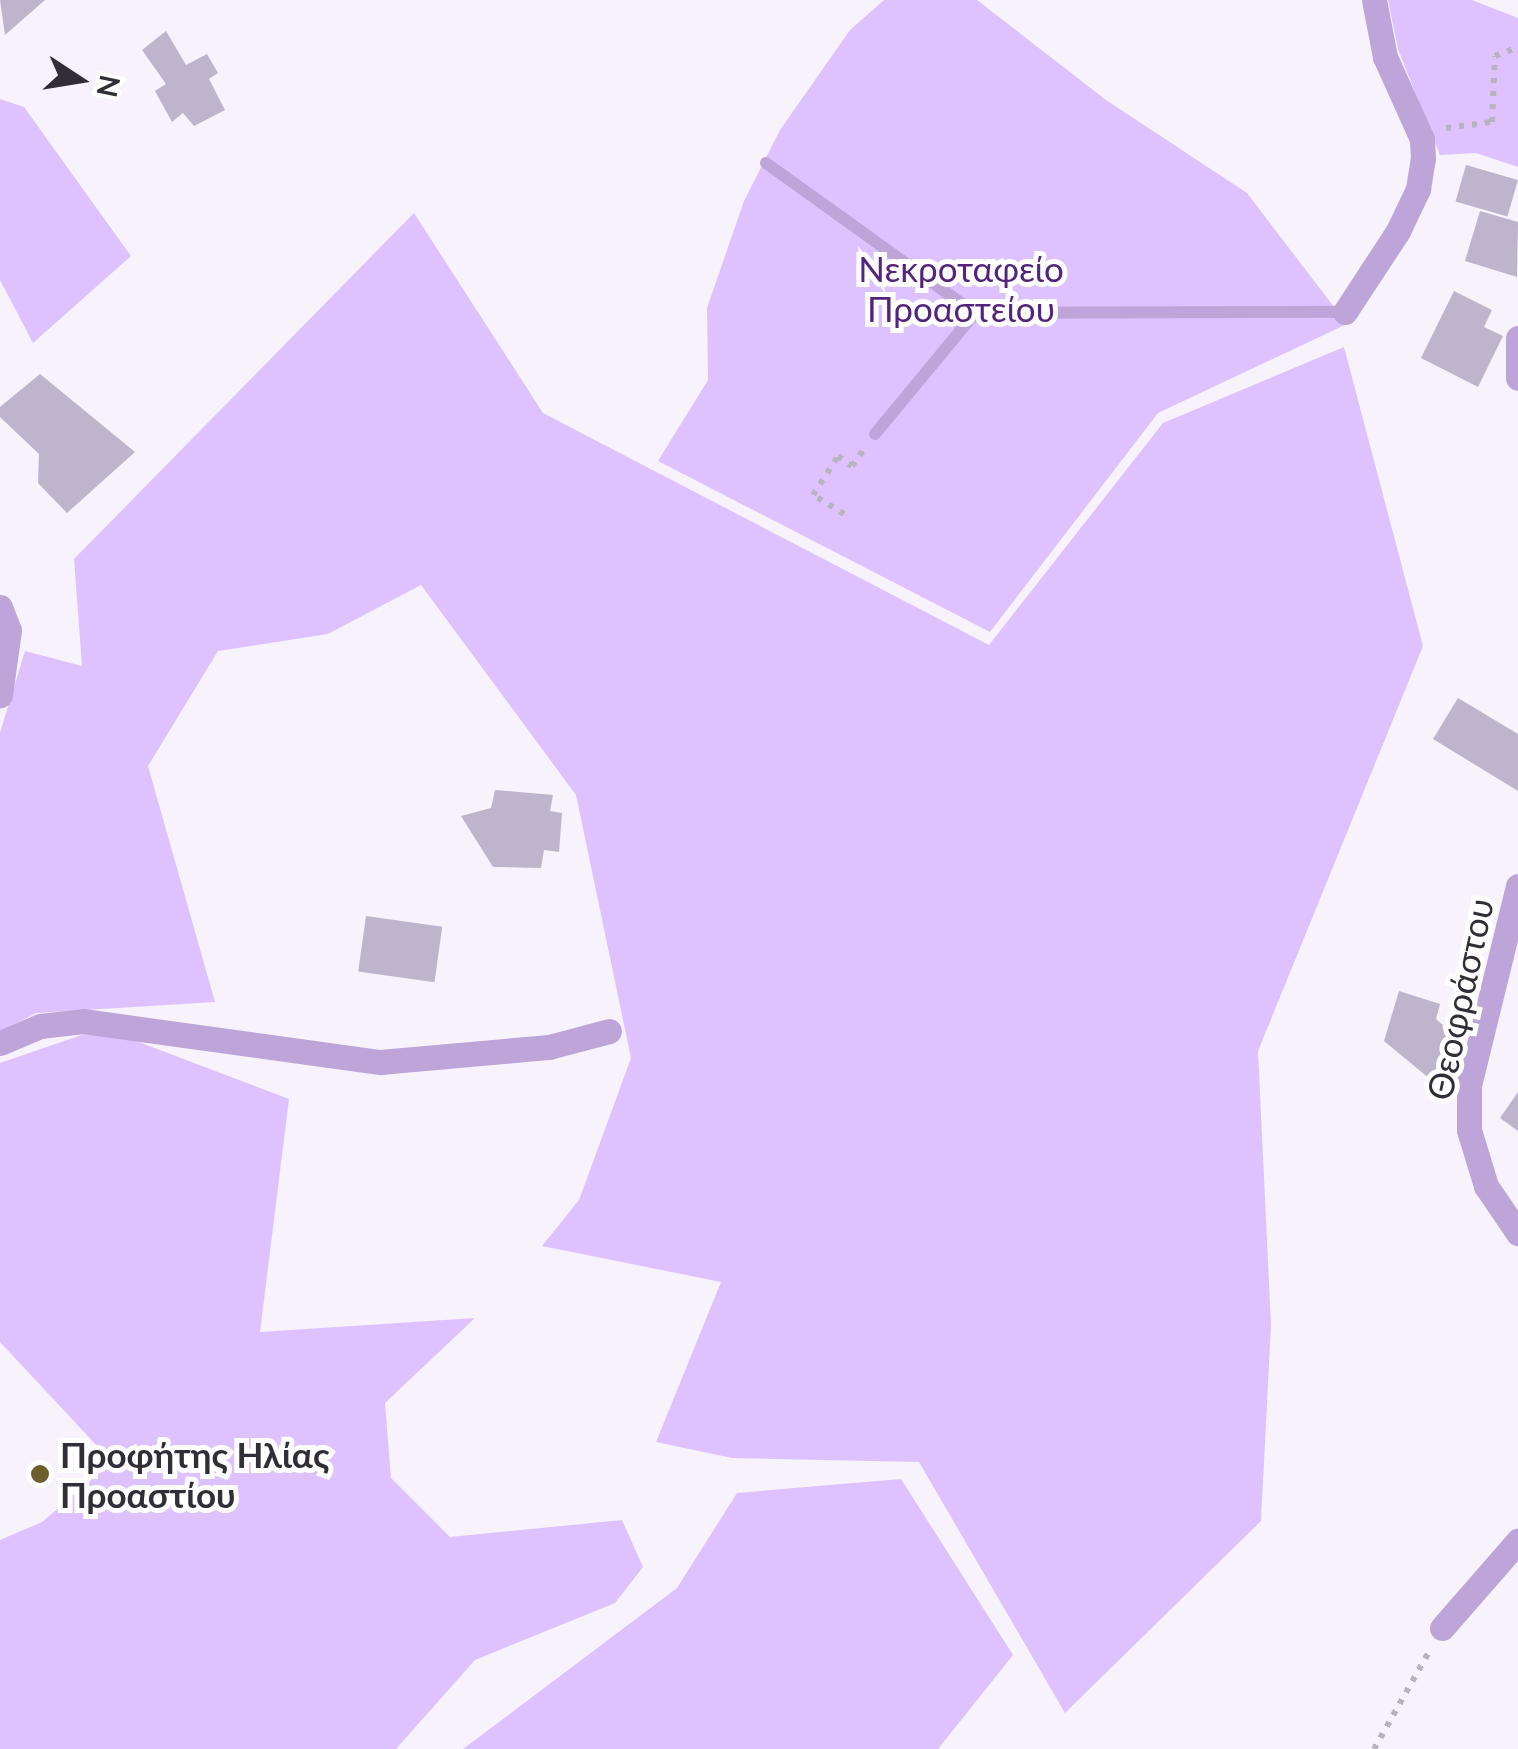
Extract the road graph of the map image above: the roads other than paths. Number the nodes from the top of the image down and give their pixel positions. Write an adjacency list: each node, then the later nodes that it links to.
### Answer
1 (1374, 0): 3 (street)
2 (766, 163): 4 (lane)
3 (1345, 312): 4 (lane)
4 (975, 313): 7 (lane)
5 (1518, 338): 6 (street)
6 (1518, 378)
7 (875, 434)
8 (0, 606): 9 (street)
9 (0, 695)
10 (1518, 886): 13 (street, Θεοφράστου)
11 (609, 1031): 12 (street)
12 (0, 1043)
13 (1518, 1233)
14 (1518, 1540): 15 (street)
15 (1442, 1628)

